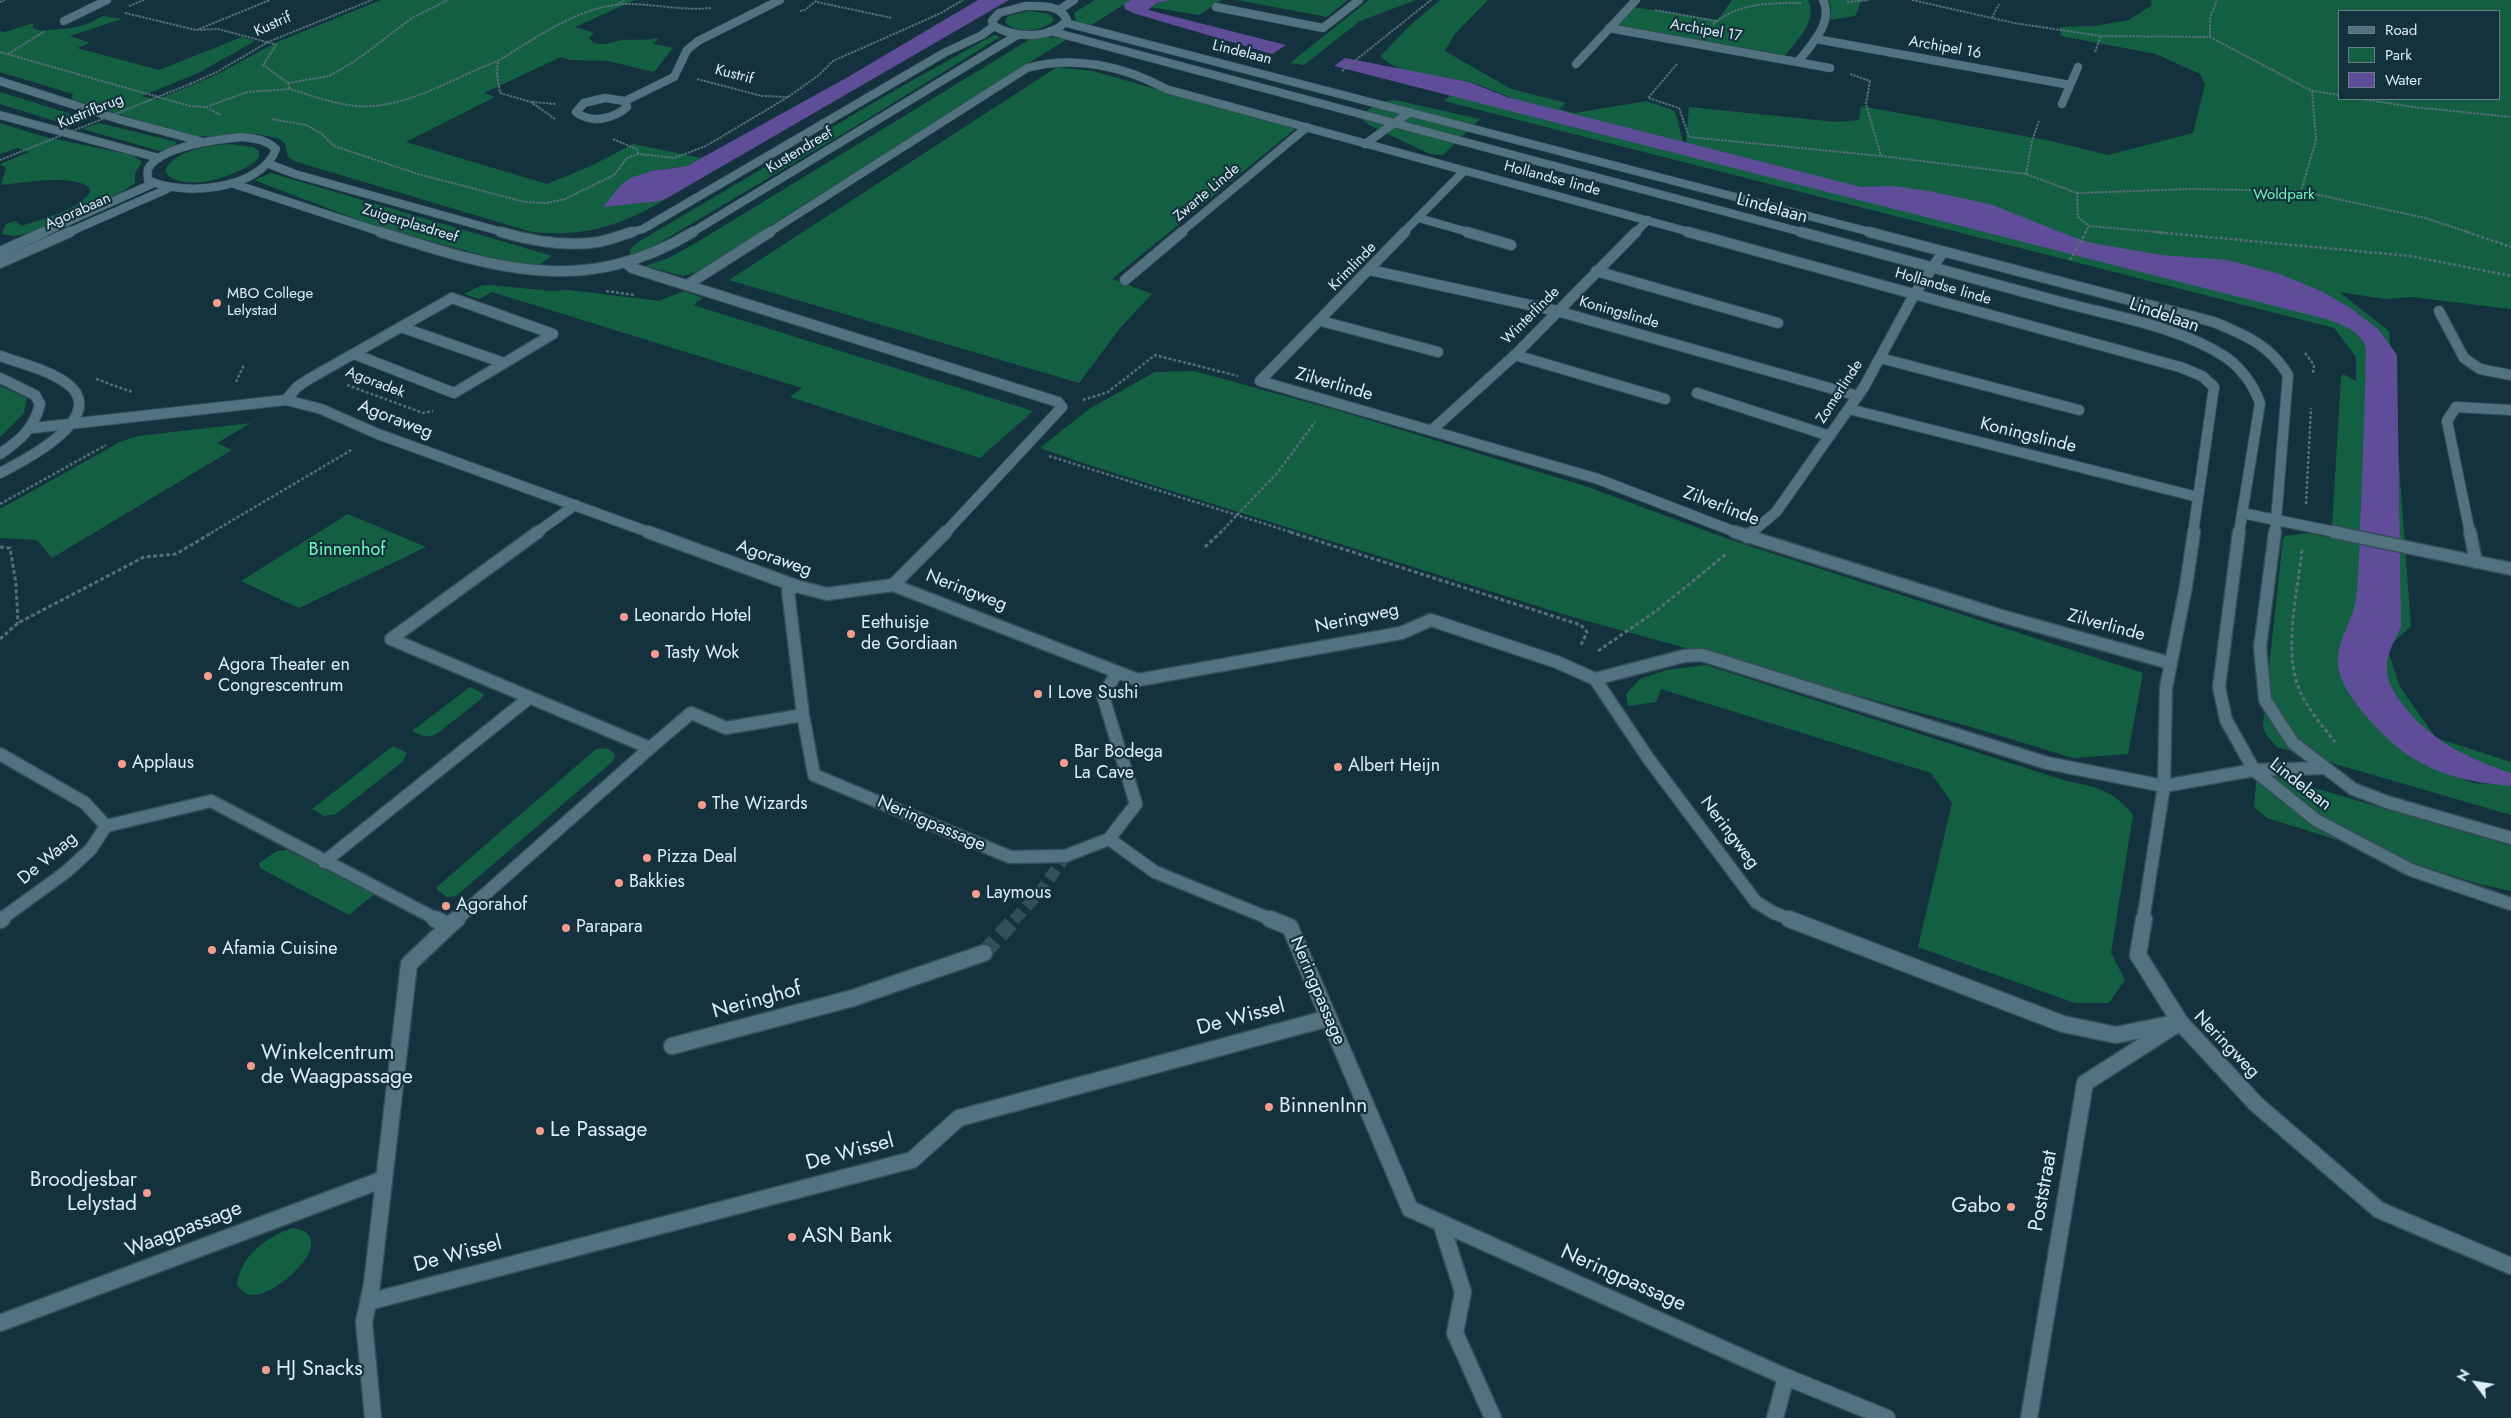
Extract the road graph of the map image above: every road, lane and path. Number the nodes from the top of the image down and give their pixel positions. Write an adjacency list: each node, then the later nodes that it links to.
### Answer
1 (5, 0): 16 (path)
2 (107, 0): 20 (street)
3 (270, 0): 33 (path)
4 (372, 0): 39 (path, Kustrif)
5 (449, 0): 51 (path)
6 (624, 0): 21 (path)
7 (780, 0): 25 (street)
8 (963, 0): 58 (path)
9 (1046, 0): 22 (street)
10 (1074, 0): 24 (street)
11 (1359, 0): 23 (street)
12 (1431, 0): 48 (path)
13 (1823, 0): 38 (street)
14 (1912, 0): 27 (path)
15 (2217, 0): 37 (path)
16 (0, 2)
17 (817, 2): 26 (path)
18 (1634, 3): 29 (path); 32 (street)
19 (1999, 4): 27 (path)
20 (97, 5): 28 (street); 33 (path)
21 (616, 5): 25 (path); 43 (path)
22 (1040, 6): 24 (street); 31 (street, Kustendreef)
23 (1216, 7)
24 (1059, 10): 30 (street)
25 (758, 11): 49 (street)
26 (892, 18)
27 (1992, 18): 36 (path)
28 (64, 21): 41 (path)
29 (1716, 21)
30 (1066, 23): 34 (street); 63 (street, Lindelaan)
31 (994, 26): 35 (street); 88 (street, Kustendreef)
32 (1609, 28): 44 (street, Archipel 17); 45 (street)
33 (196, 30): 39 (path)
34 (1050, 31): 35 (street); 69 (street, Lindelaan)
35 (1019, 34): 94 (street, Kustendreef)
36 (2101, 36): 37 (path); 42 (path)
37 (2210, 37): 56 (path)
38 (1816, 39): 44 (street); 53 (street, Archipel 16)
39 (268, 42): 51 (path); 52 (path, Kustrif)
40 (0, 52): 41 (path)
41 (7, 54): 62 (path)
42 (2094, 55)
43 (498, 61): 54 (path); 55 (path)
44 (1798, 62): 47 (street, Archipel 17)
45 (1576, 64)
46 (2078, 66): 53 (street)
47 (1830, 68): 74 (path)
48 (1340, 73)
49 (674, 77): 58 (path, Kustrif); 60 (street)
50 (0, 82): 72 (street)
51 (288, 83): 55 (path)
52 (190, 84): 76 (path, Kustrifbrug, bridge)
53 (2070, 85): 61 (street)
54 (499, 86)
55 (290, 89): 62 (path)
56 (2312, 91): 57 (path); 83 (path)
57 (2338, 95)
58 (788, 97): 67 (path)
59 (2368, 100): 66 (path)
60 (625, 101): 60 (street)
61 (2062, 104)
62 (206, 107): 65 (path)
63 (1410, 112): 69 (street); 92 (street, Lindelaan)
64 (0, 115): 75 (street)
65 (225, 116)
66 (2511, 117)
67 (266, 119)
68 (2039, 121): 79 (path)
69 (1393, 125): 73 (street); 96 (street, Lindelaan)
70 (1307, 127): 73 (street, Hollandse linde); 101 (street, Zwarte Linde); 102 (street, Hollandse linde)
71 (1689, 137): 74 (path)
72 (203, 142): 75 (street); 77 (street)
73 (1365, 144): 78 (street, Hollandse linde)
74 (1881, 156): 79 (path)
75 (159, 158): 81 (street)
76 (0, 160)
77 (270, 164): 80 (street); 88 (street, Zuigerplasdreef)
78 (1464, 171): 85 (street, Krimlinde); 86 (street, Hollandse linde)
79 (2026, 174): 84 (path)
80 (231, 183): 82 (street); 97 (street, Zuigerplasdreef)
81 (152, 184): 82 (street); 91 (street, Agorabaan)
82 (167, 189): 95 (street, Agorabaan)
83 (2301, 191): 84 (path); 90 (path)
84 (2077, 193): 87 (path)
85 (1419, 218): 89 (street); 98 (street, Krimlinde)
86 (1648, 220): 99 (street, Winterlinde); 103 (street, Hollandse linde)
87 (2089, 226): 93 (path); 100 (path)
88 (566, 243)
89 (1511, 245)
90 (2511, 247)
91 (0, 252)
92 (1943, 252): 96 (street, Zomerlinde); 147 (street, Lindelaan)
93 (2071, 258)
94 (625, 262): 97 (street, Kustendreef); 102 (street)
95 (0, 263)
96 (1931, 269): 103 (street, Zomerlinde); 145 (street, Lindelaan)
97 (585, 270)
98 (1370, 270): 104 (street, Koningslinde); 106 (street, Krimlinde)
99 (1596, 271): 104 (street, Winterlinde); 107 (street)
100 (2511, 276)
101 (1125, 280)
102 (687, 285): 128 (street)
103 (1914, 295): 113 (street, Zomerlinde); 142 (street, Hollandse linde)
104 (1557, 311): 111 (street, Winterlinde); 124 (street, Koningslinde)
105 (2439, 311): 116 (street)
106 (1321, 321): 109 (street); 119 (street, Krimlinde)
107 (1778, 323)
108 (401, 327): 110 (street); 114 (street); 114 (street)
109 (1438, 352)
110 (354, 354): 114 (street); 115 (street)
111 (1515, 355): 125 (street); 135 (street, Winterlinde)
112 (0, 356): 133 (street)
113 (1880, 358): 124 (street, Zomerlinde); 130 (street)
114 (504, 363)
115 (319, 374): 126 (street); 132 (path, Agoradek)
116 (2511, 375)
117 (90, 376): 122 (path)
118 (0, 378): 134 (street)
119 (1260, 381): 127 (street, Zilverlinde); 128 (path)
120 (243, 385): 121 (path)
121 (234, 387)
122 (134, 392)
123 (1697, 393): 137 (street)
124 (1858, 396): 129 (street, Zomerlinde)
125 (1665, 399)
126 (286, 400): 133 (street, Agoraweg); 136 (street, Agoraweg)
127 (1328, 402): 135 (street, Zilverlinde); 146 (path)
128 (1062, 406): 139 (street)
129 (1849, 409): 137 (street, Zomerlinde); 142 (street, Koningslinde)
130 (2079, 410)
131 (2511, 410): 151 (street)
132 (423, 413)
133 (72, 424): 134 (street, Agoraweg); 141 (street)
134 (33, 428): 140 (street)
135 (1432, 430): 148 (street, Zilverlinde)
136 (378, 434): 144 (street, Agoraweg); 155 (path)
137 (1830, 436): 148 (street, Zomerlinde)
138 (113, 441): 143 (path)
139 (1022, 447): 146 (path); 153 (street)
140 (0, 454)
141 (0, 473)
142 (2198, 497): 158 (street, Hollandse linde)
143 (0, 504)
144 (575, 505): 154 (street, Agoraweg); 162 (street)
145 (2242, 513): 147 (street); 167 (street, Lindelaan)
146 (1238, 516): 150 (path); 157 (path)
147 (2277, 519): 151 (street); 166 (street, Lindelaan)
148 (1747, 537): 157 (path); 158 (street, Zilverlinde)
149 (0, 547): 155 (path)
150 (1205, 547)
151 (2476, 562): 152 (street)
152 (2511, 569)
153 (893, 585): 154 (street, Agoraweg); 160 (street, Neringweg)
154 (796, 586): 163 (street, Neringpassage)
155 (18, 623): 156 (path)
156 (0, 639)
157 (1576, 655): 159 (path)
158 (2170, 663): 168 (street, Hollandse linde)
159 (1568, 667): 160 (street, Neringweg); 161 (street, Neringweg)
160 (1117, 672): 171 (street)
161 (1595, 679): 168 (street); 178 (street, Neringweg)
162 (529, 698): 164 (street); 172 (street)
163 (803, 715): 164 (street); 171 (street, Neringpassage)
164 (650, 748): 175 (street)
165 (0, 754): 169 (street)
166 (2323, 768): 167 (street); 170 (street, Lindelaan)
167 (2254, 770): 168 (street); 173 (street, Lindelaan)
168 (2164, 786): 178 (street, Hollandse linde)
169 (106, 826): 172 (street); 174 (street, De Waag)
170 (2511, 838)
171 (1109, 839): 177 (street, Neringpassage)
172 (324, 862): 175 (street)
173 (2508, 904)
174 (0, 920)
175 (449, 926): 180 (street)
176 (984, 953): 179 (street, Neringhof)
177 (1329, 1018): 181 (street, Neringpassage); 183 (street, De Wissel)
178 (2180, 1022): 182 (street, Neringweg); 190 (street, Poststraat)
179 (672, 1046)
180 (384, 1179): 183 (street); 184 (street, Waagpassage)
181 (1441, 1223): 185 (street, Neringpassage); 187 (street)
182 (2511, 1266)
183 (368, 1302): 186 (street)
184 (0, 1323)
185 (1786, 1377): 188 (street); 189 (street, Neringpassage)
186 (373, 1418)
187 (1493, 1418)
188 (1775, 1418)
189 (1887, 1418)
190 (2029, 1418)

